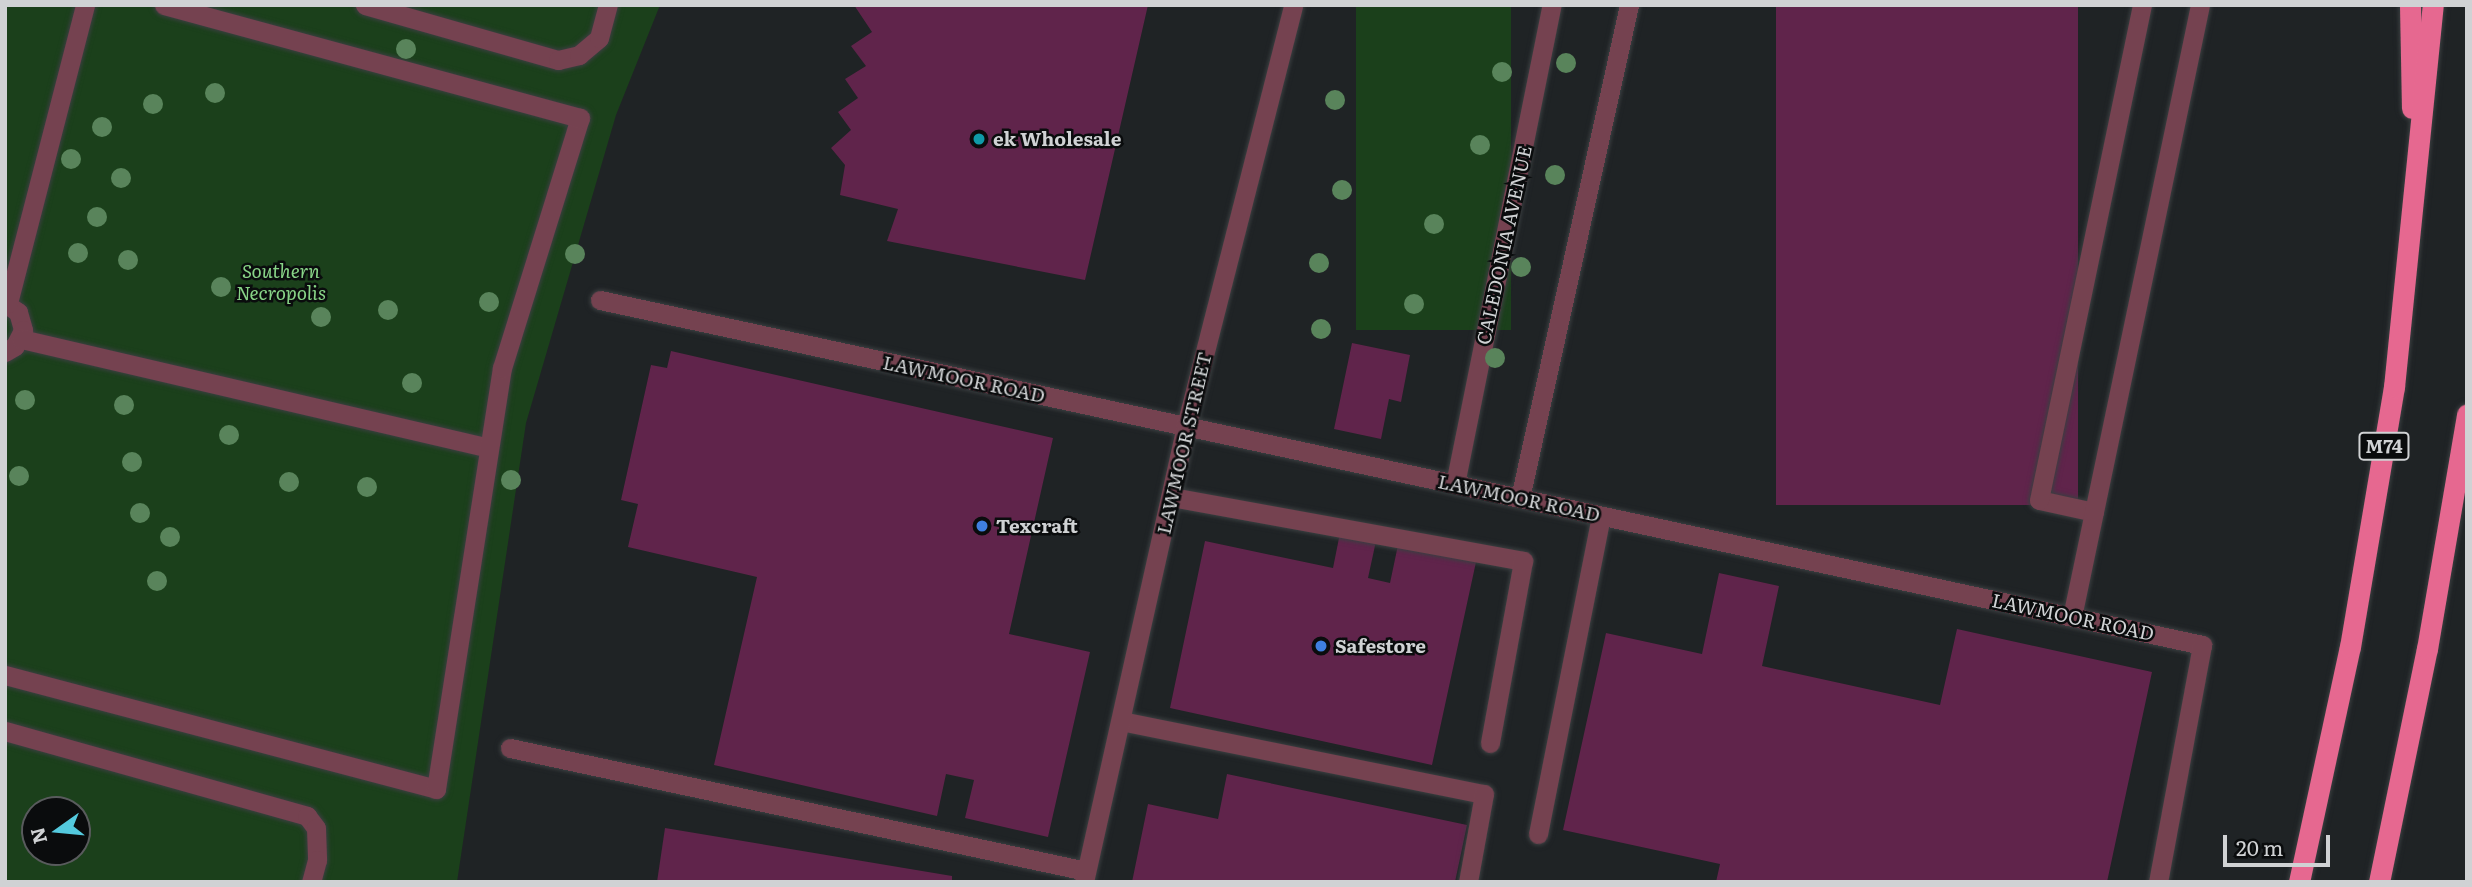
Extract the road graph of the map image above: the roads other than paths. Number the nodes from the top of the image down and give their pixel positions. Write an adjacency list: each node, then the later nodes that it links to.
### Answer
1 (85, 5): 14 (street)
2 (164, 5): 19 (street)
3 (365, 5): 4 (street)
4 (608, 5)
5 (1293, 5): 18 (street, LAWMOOR STREET)
6 (1552, 5): 20 (street, CALEDONIA AVENUE)
7 (1629, 5): 22 (street)
8 (2142, 5): 23 (street)
9 (2200, 5): 23 (street)
10 (2410, 5): 12 (highway, M74)
11 (2433, 5): 12 (highway, M74)
12 (2413, 229): 36 (highway, M74)
13 (600, 300): 18 (street, LAWMOOR ROAD)
14 (6, 303): 15 (street)
15 (21, 339): 16 (street); 19 (street)
16 (5, 352)
17 (2467, 414): 37 (highway)
18 (1186, 426): 20 (street, LAWMOOR ROAD); 21 (street, LAWMOOR STREET)
19 (486, 447): 26 (street)
20 (1455, 484): 22 (street, LAWMOOR ROAD)
21 (1172, 497): 27 (street, LAWMOOR STREET); 29 (street)
22 (1520, 498): 24 (street, LAWMOOR ROAD)
23 (2094, 512): 25 (street)
24 (1601, 516): 25 (street, LAWMOOR ROAD); 31 (street)
25 (2072, 617): 35 (street, LAWMOOR ROAD)
26 (5, 675)
27 (1121, 721): 32 (street, LAWMOOR STREET); 34 (street)
28 (5, 731): 33 (street)
29 (1490, 743)
30 (510, 748): 32 (street)
31 (1538, 834)
32 (1085, 876)
33 (311, 882)
34 (1468, 882)
35 (2158, 882)
36 (2299, 882)
37 (2379, 882)

